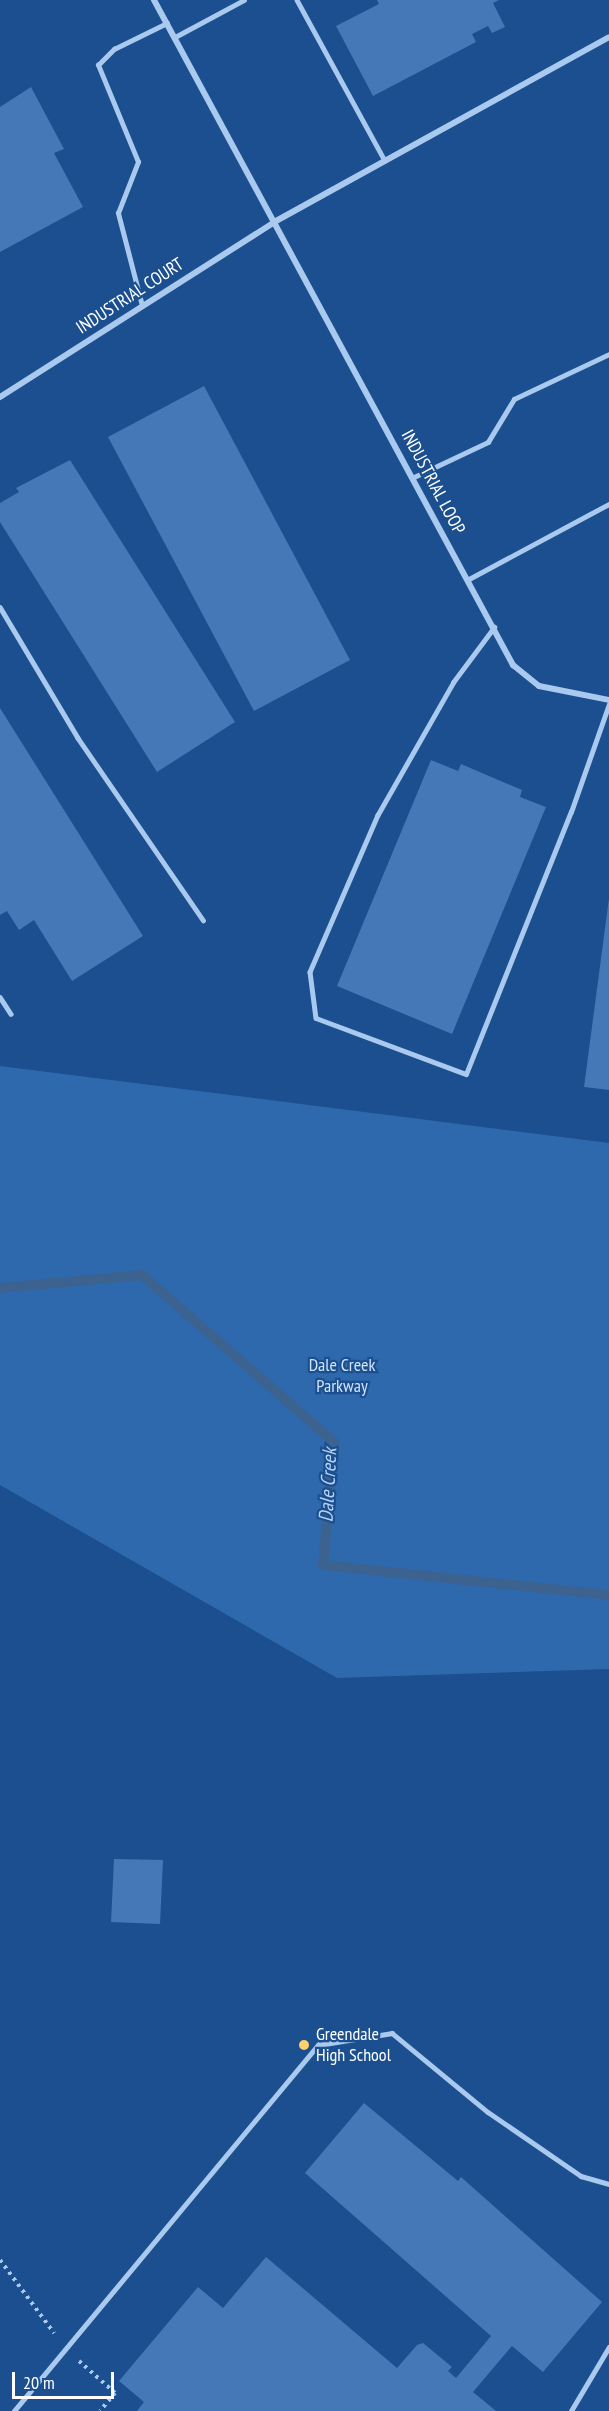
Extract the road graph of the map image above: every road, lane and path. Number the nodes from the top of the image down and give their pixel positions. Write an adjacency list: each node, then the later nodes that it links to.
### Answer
1 (154, 0): 4 (street, INDUSTRIAL LOOP)
2 (244, 0): 5 (lane)
3 (297, 0): 7 (lane)
4 (167, 22): 5 (street, INDUSTRIAL LOOP); 9 (lane)
5 (175, 37): 8 (street, INDUSTRIAL LOOP)
6 (609, 37): 7 (street)
7 (386, 160): 8 (street)
8 (276, 221): 9 (street, INDUSTRIAL COURT); 12 (street, INDUSTRIAL LOOP)
9 (142, 306): 11 (street, INDUSTRIAL COURT)
10 (609, 354): 12 (lane)
11 (0, 396)
12 (414, 477): 14 (street, INDUSTRIAL LOOP)
13 (609, 504): 14 (lane)
14 (469, 579): 16 (street, INDUSTRIAL LOOP)
15 (0, 607): 18 (lane)
16 (495, 627): 17 (street, INDUSTRIAL LOOP); 17 (lane)
17 (609, 702)
18 (203, 920)
19 (0, 997): 20 (lane)
20 (11, 1014)
21 (609, 2184): 23 (lane)
22 (609, 2347): 24 (lane)
23 (14, 2411)
24 (571, 2411)

